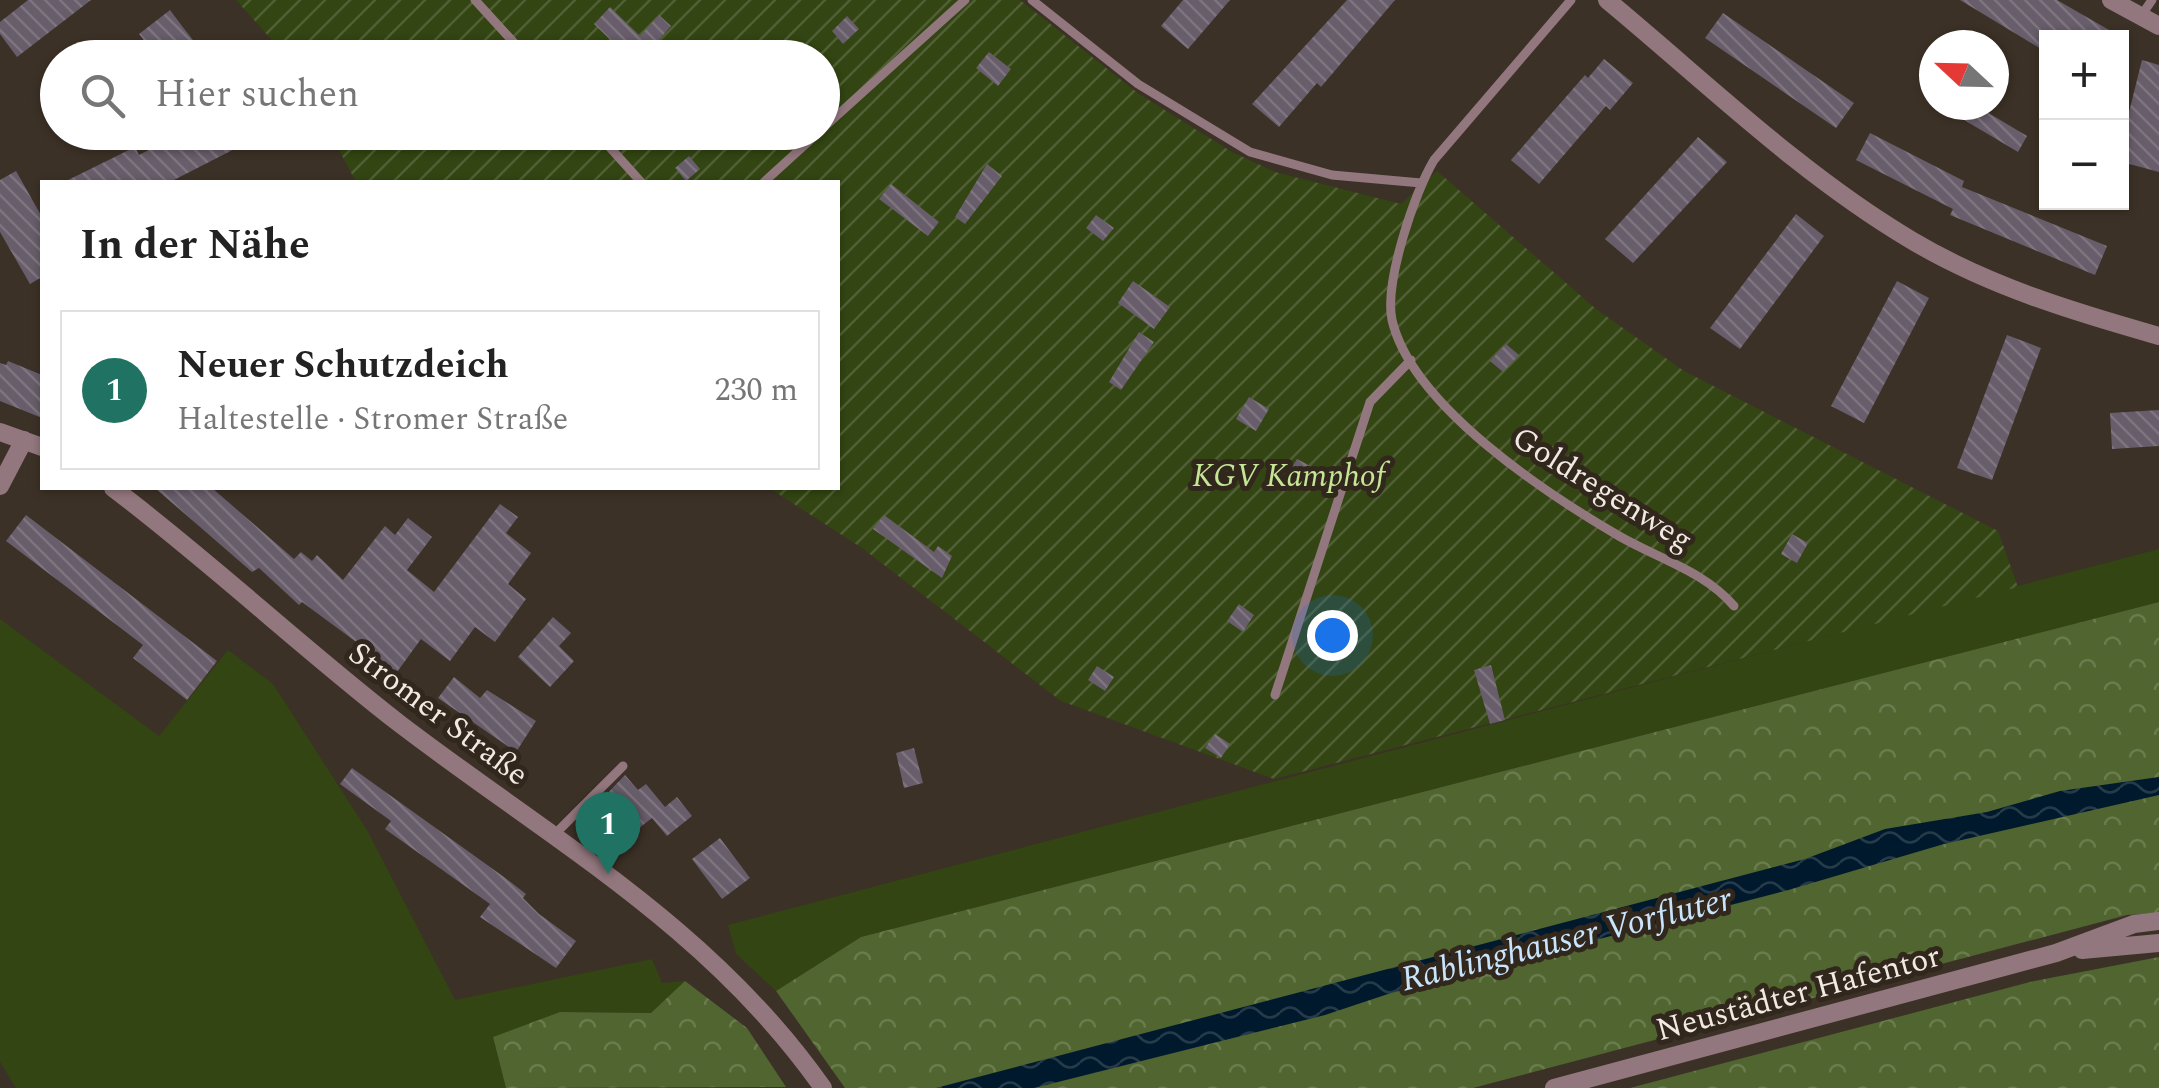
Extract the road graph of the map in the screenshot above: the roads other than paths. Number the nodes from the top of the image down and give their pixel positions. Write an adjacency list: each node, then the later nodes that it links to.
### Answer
1 (475, 0): 10 (lane)
2 (964, 0): 11 (lane)
3 (1032, 0): 16 (lane)
4 (1572, 0): 16 (lane, Goldregenweg)
5 (1607, 0): 17 (street)
6 (2111, 0): 8 (street)
7 (2152, 0): 8 (lane)
8 (2141, 16): 9 (street)
9 (2159, 26)
10 (512, 40)
11 (840, 114)
12 (613, 150): 14 (lane)
13 (800, 150): 15 (lane)
14 (640, 180)
15 (766, 180)
16 (1420, 182): 18 (lane, Goldregenweg)
17 (2159, 335)
18 (1411, 360): 24 (lane, Goldregenweg); 25 (lane)
19 (0, 432): 20 (street)
20 (24, 440): 21 (street); 22 (street)
21 (40, 446)
22 (0, 486)
23 (115, 490): 27 (street, Stromer Straße)
24 (1734, 606)
25 (1275, 695)
26 (623, 766): 27 (lane)
27 (554, 835): 31 (street, Stromer Straße)
28 (2159, 922): 30 (street, Neustädter Hafentor)
29 (2159, 943): 30 (street, Neustädter Hafentor)
30 (2056, 953): 32 (street, Neustädter Hafentor)
31 (823, 1088)
32 (1554, 1088)

